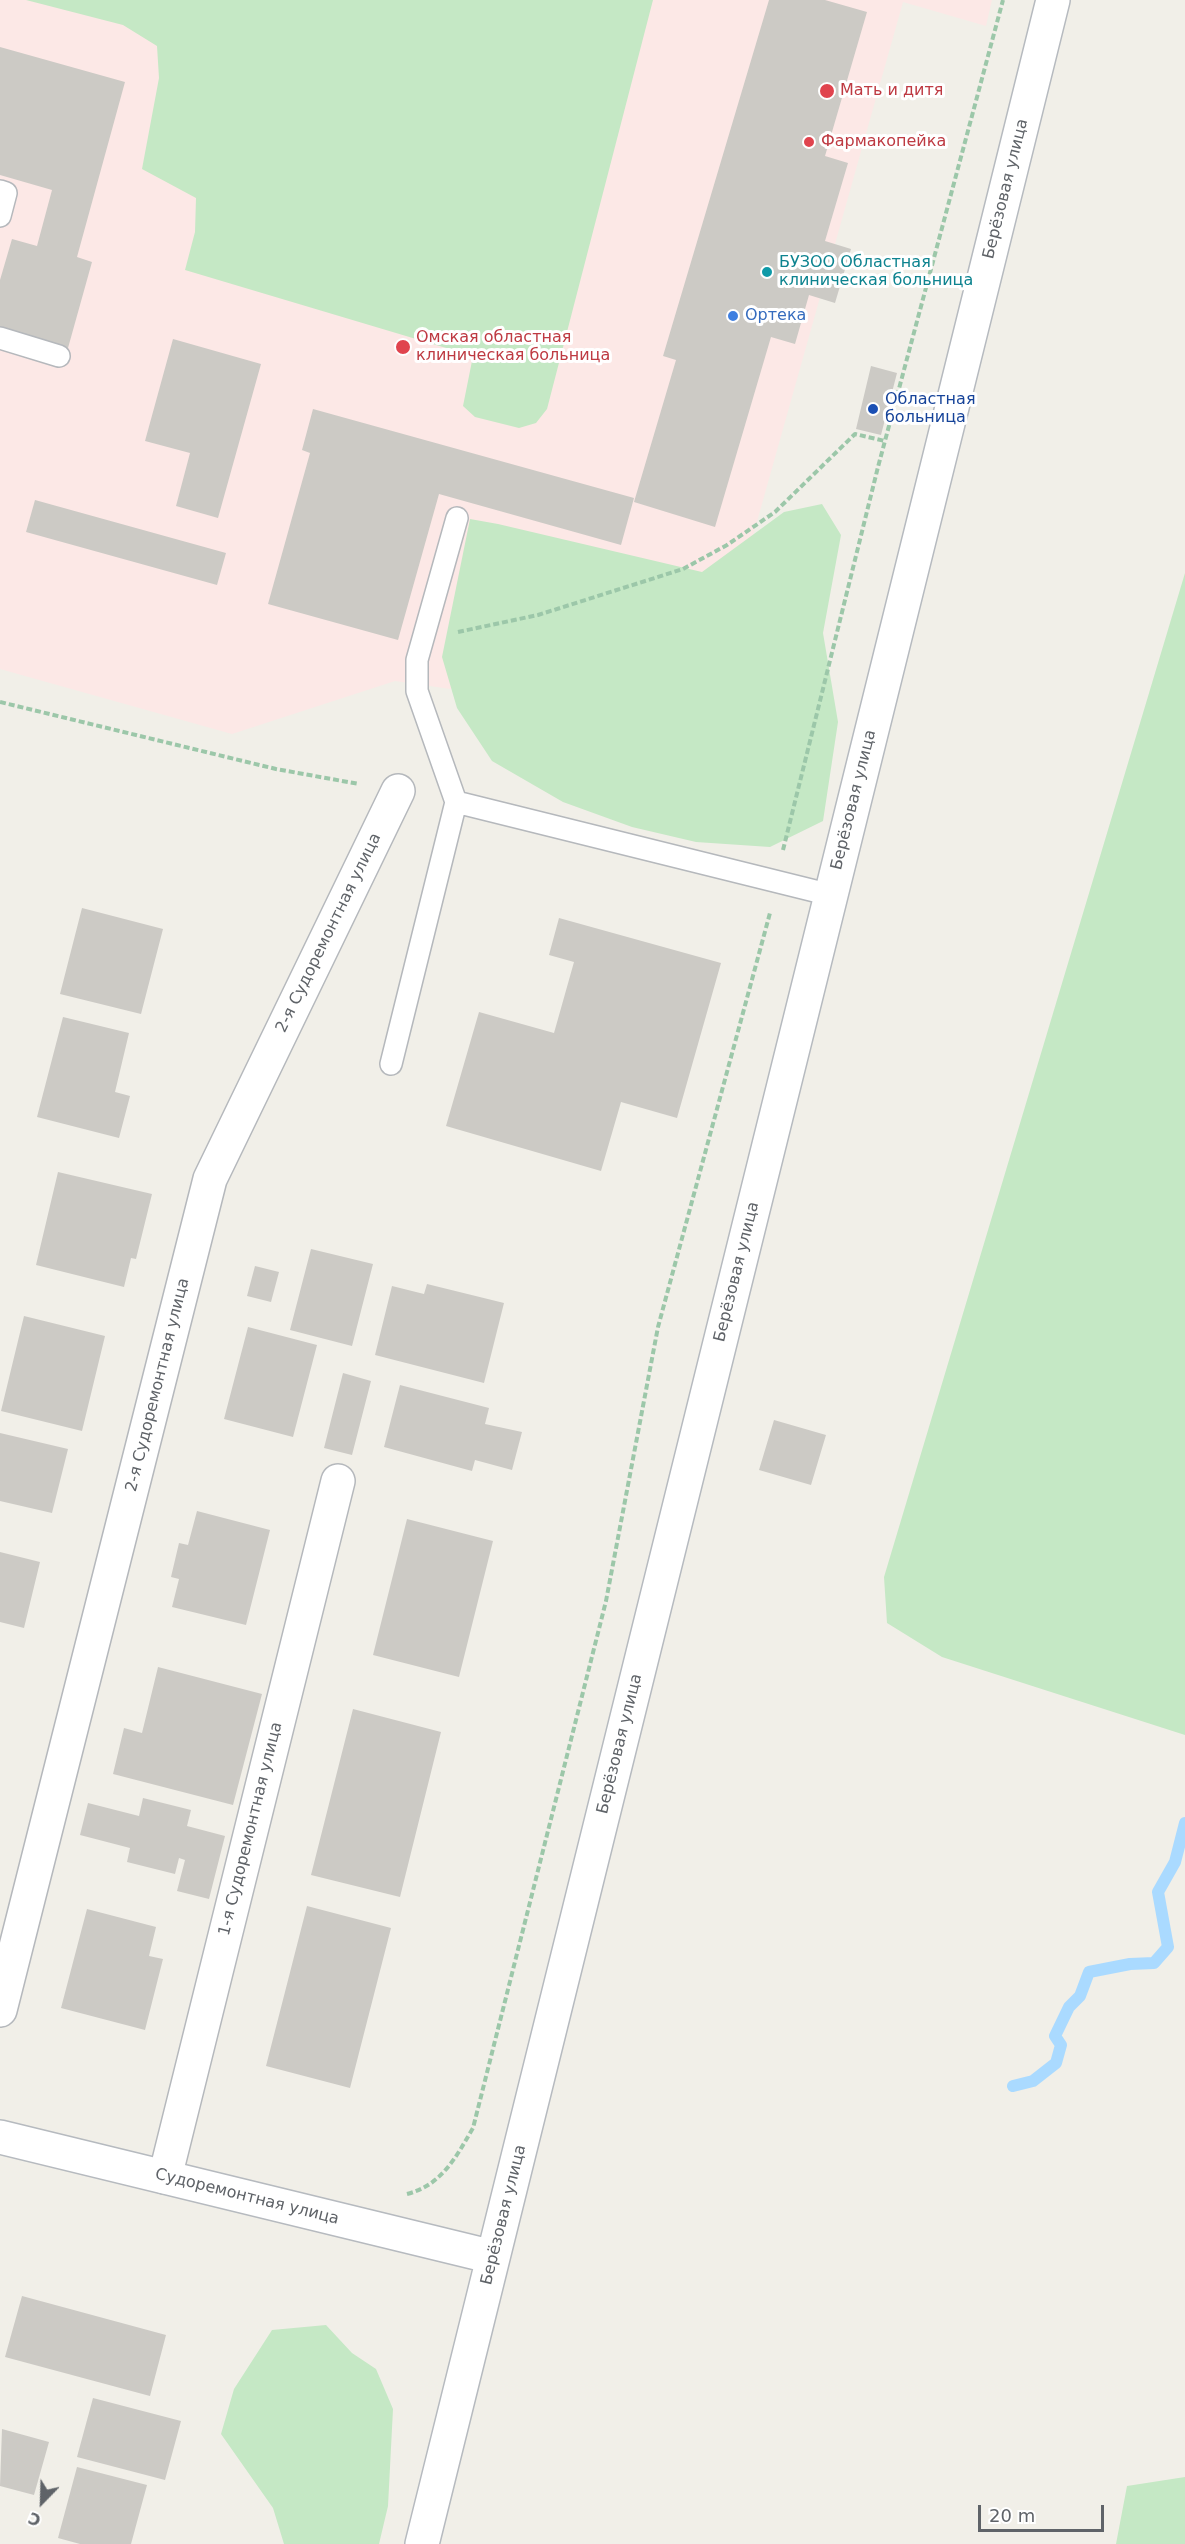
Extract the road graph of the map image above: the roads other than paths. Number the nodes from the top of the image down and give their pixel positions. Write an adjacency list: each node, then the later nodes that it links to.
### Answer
1 (1053, 0): 9 (main road, Берёзовая улица)
2 (0, 191): 3 (lane)
3 (0, 216)
4 (0, 338): 5 (lane)
5 (59, 357)
6 (457, 518): 8 (lane)
7 (398, 791): 12 (main road, 2-я Судоремонтная улица)
8 (456, 802): 9 (lane); 10 (lane)
9 (831, 895): 15 (main road, Берёзовая улица)
10 (391, 1064)
11 (338, 1481): 14 (main road, 1-я Судоремонтная улица)
12 (0, 2010)
13 (0, 2137): 14 (main road, Судоремонтная улица)
14 (165, 2177): 15 (main road, Судоремонтная улица)
15 (493, 2257): 16 (main road, Берёзовая улица)
16 (422, 2544)

